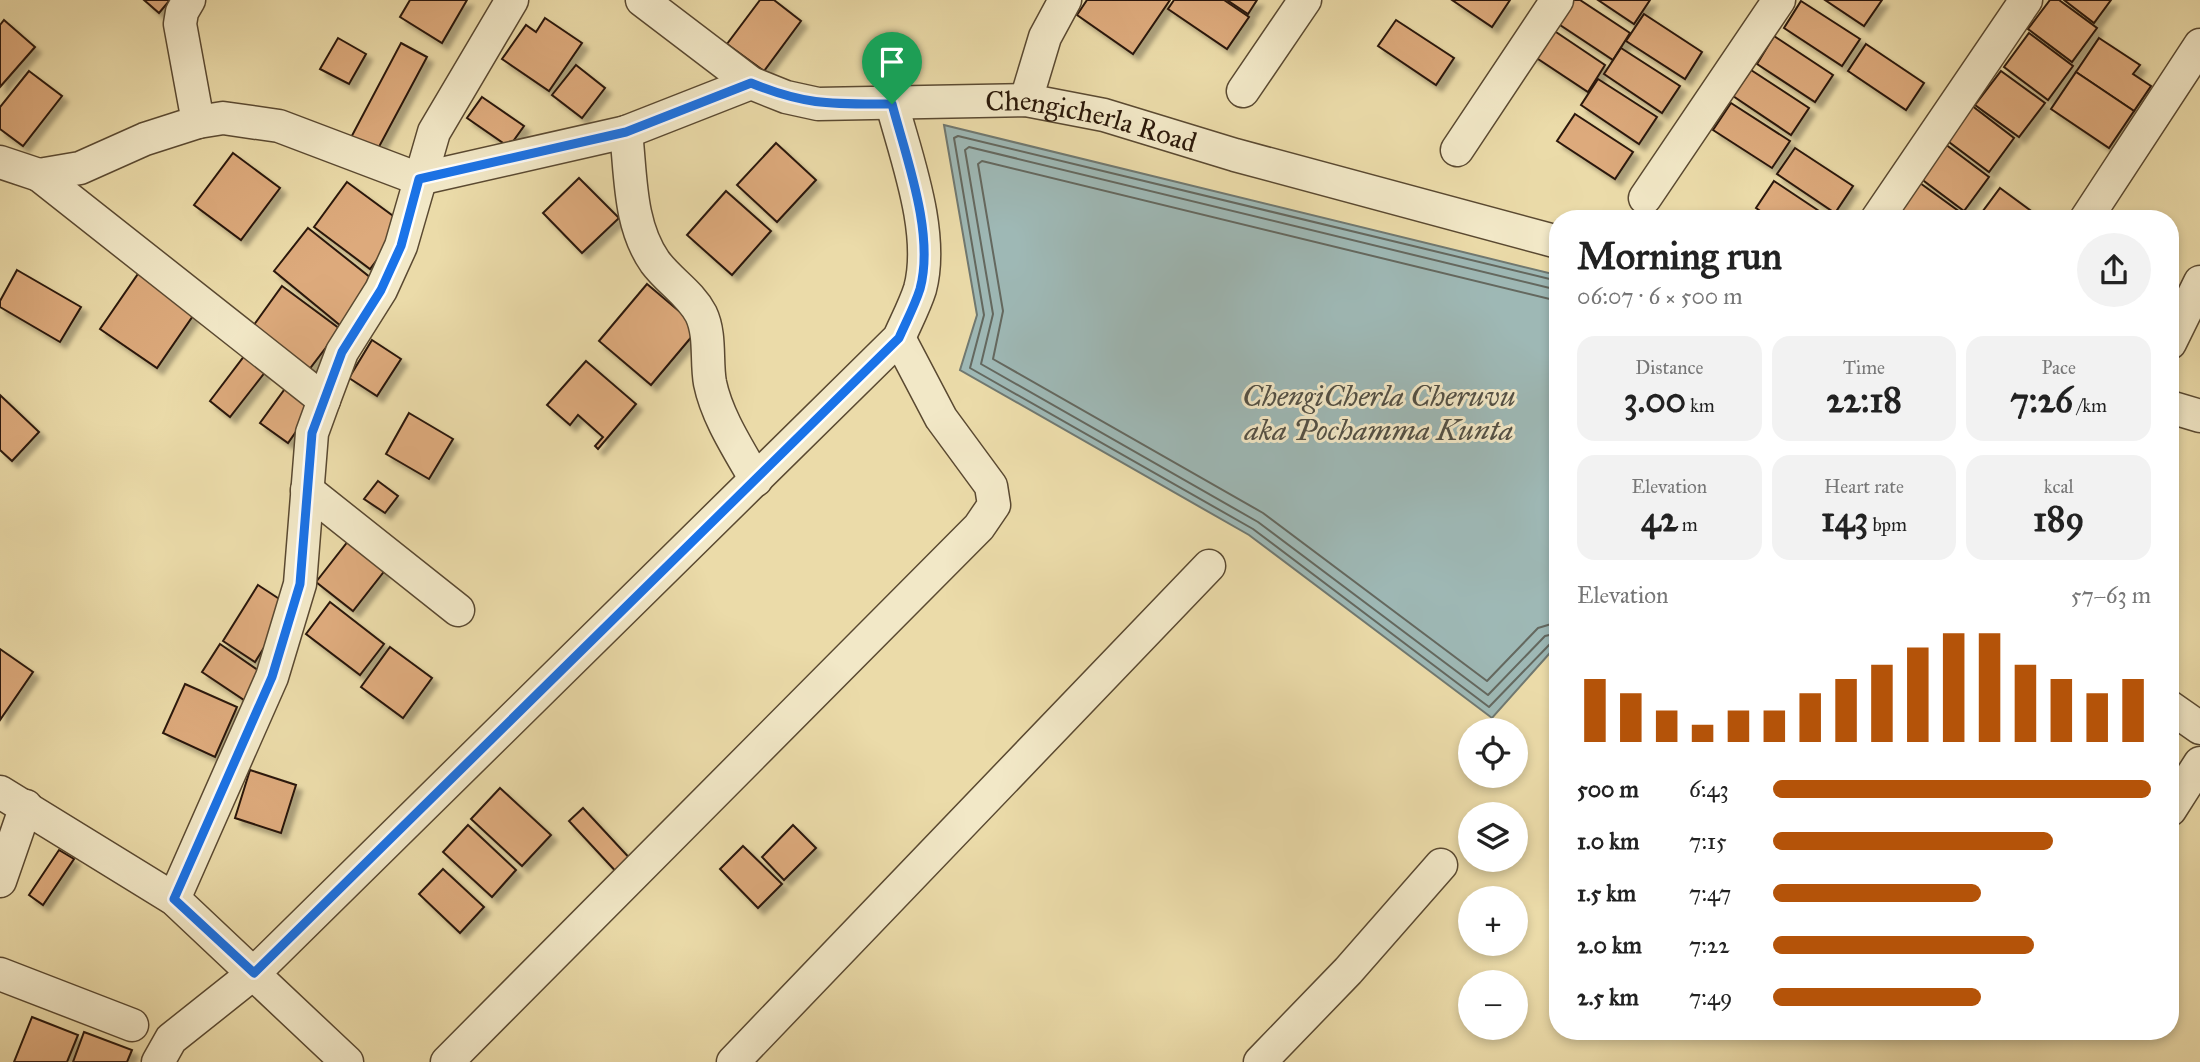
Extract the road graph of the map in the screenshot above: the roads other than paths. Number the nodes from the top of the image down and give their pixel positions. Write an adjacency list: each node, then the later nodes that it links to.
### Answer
1 (189, 0): 14 (street)
2 (512, 0): 19 (street)
3 (642, 0): 10 (street, Chengicherla Road)
4 (1065, 0): 12 (street)
5 (1305, 0): 11 (street)
6 (1557, 0): 16 (street)
7 (1779, 0): 20 (street)
8 (2026, 0): 21 (street)
9 (2200, 45): 22 (street)
10 (751, 83): 13 (street, Chengicherla Road); 15 (street)
11 (1243, 91)
12 (1026, 100): 13 (street, Chengicherla Road); 23 (street, Chengicherla Road)
13 (892, 104): 26 (street)
14 (198, 122): 18 (street); 19 (street)
15 (626, 132): 19 (street); 30 (street)
16 (1457, 150)
17 (0, 162): 18 (street)
18 (39, 176): 27 (street)
19 (419, 179): 27 (street)
20 (1645, 198)
21 (1883, 210)
22 (2092, 210)
23 (1549, 240)
24 (2200, 282): 25 (street)
25 (2179, 324)
26 (899, 338): 30 (street); 47 (street)
27 (324, 400): 31 (street)
28 (2179, 410): 29 (street)
29 (2200, 416)
30 (756, 480): 42 (street)
31 (307, 490): 33 (street); 41 (street)
32 (1209, 566): 48 (street)
33 (458, 610)
34 (2179, 713): 35 (street)
35 (2200, 728)
36 (2200, 763): 37 (street)
37 (2179, 796)
38 (13, 799): 40 (street); 41 (street)
39 (1441, 865): 49 (street)
40 (0, 881)
41 (174, 899): 42 (street)
42 (254, 973): 45 (street); 46 (street)
43 (0, 974): 44 (street)
44 (132, 1025)
45 (158, 1062)
46 (347, 1062)
47 (447, 1062)
48 (733, 1062)
49 (1260, 1062)

